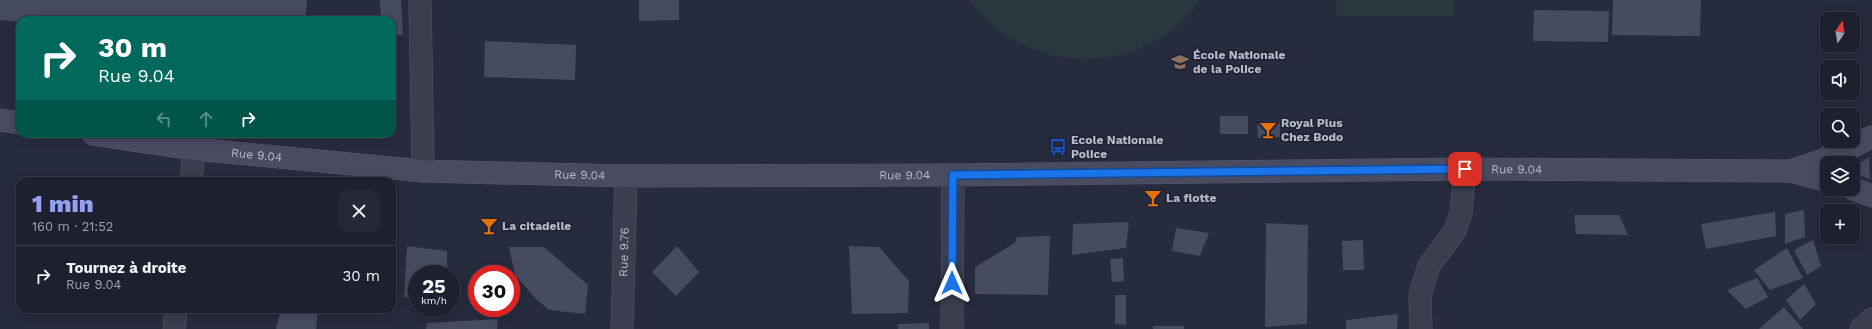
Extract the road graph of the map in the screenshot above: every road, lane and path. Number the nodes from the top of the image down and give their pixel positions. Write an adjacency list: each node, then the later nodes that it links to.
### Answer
1 (420, 0): 8 (street)
2 (0, 120): 3 (main road)
3 (16, 122)
4 (1872, 137): 9 (main road, Rue 9.04)
5 (120, 138): 6 (main road, Rue 9.04)
6 (194, 149): 8 (main road, Rue 9.04); 12 (street)
7 (1465, 169): 9 (main road, Rue 9.04); 10 (main road, Rue 9.04); 21 (street)
8 (424, 171): 11 (main road, Rue 9.04)
9 (1790, 171): 13 (main road, Rue 9.04)
10 (953, 175): 11 (main road, Rue 9.04); 20 (street)
11 (626, 176): 19 (street, Rue 9.76)
12 (191, 177)
13 (1820, 179)
14 (1860, 192): 15 (main road)
15 (1872, 196)
16 (176, 313): 18 (street)
17 (1872, 319): 22 (street)
18 (174, 329)
19 (622, 329)
20 (952, 329)
21 (1421, 329)
22 (1861, 329)

